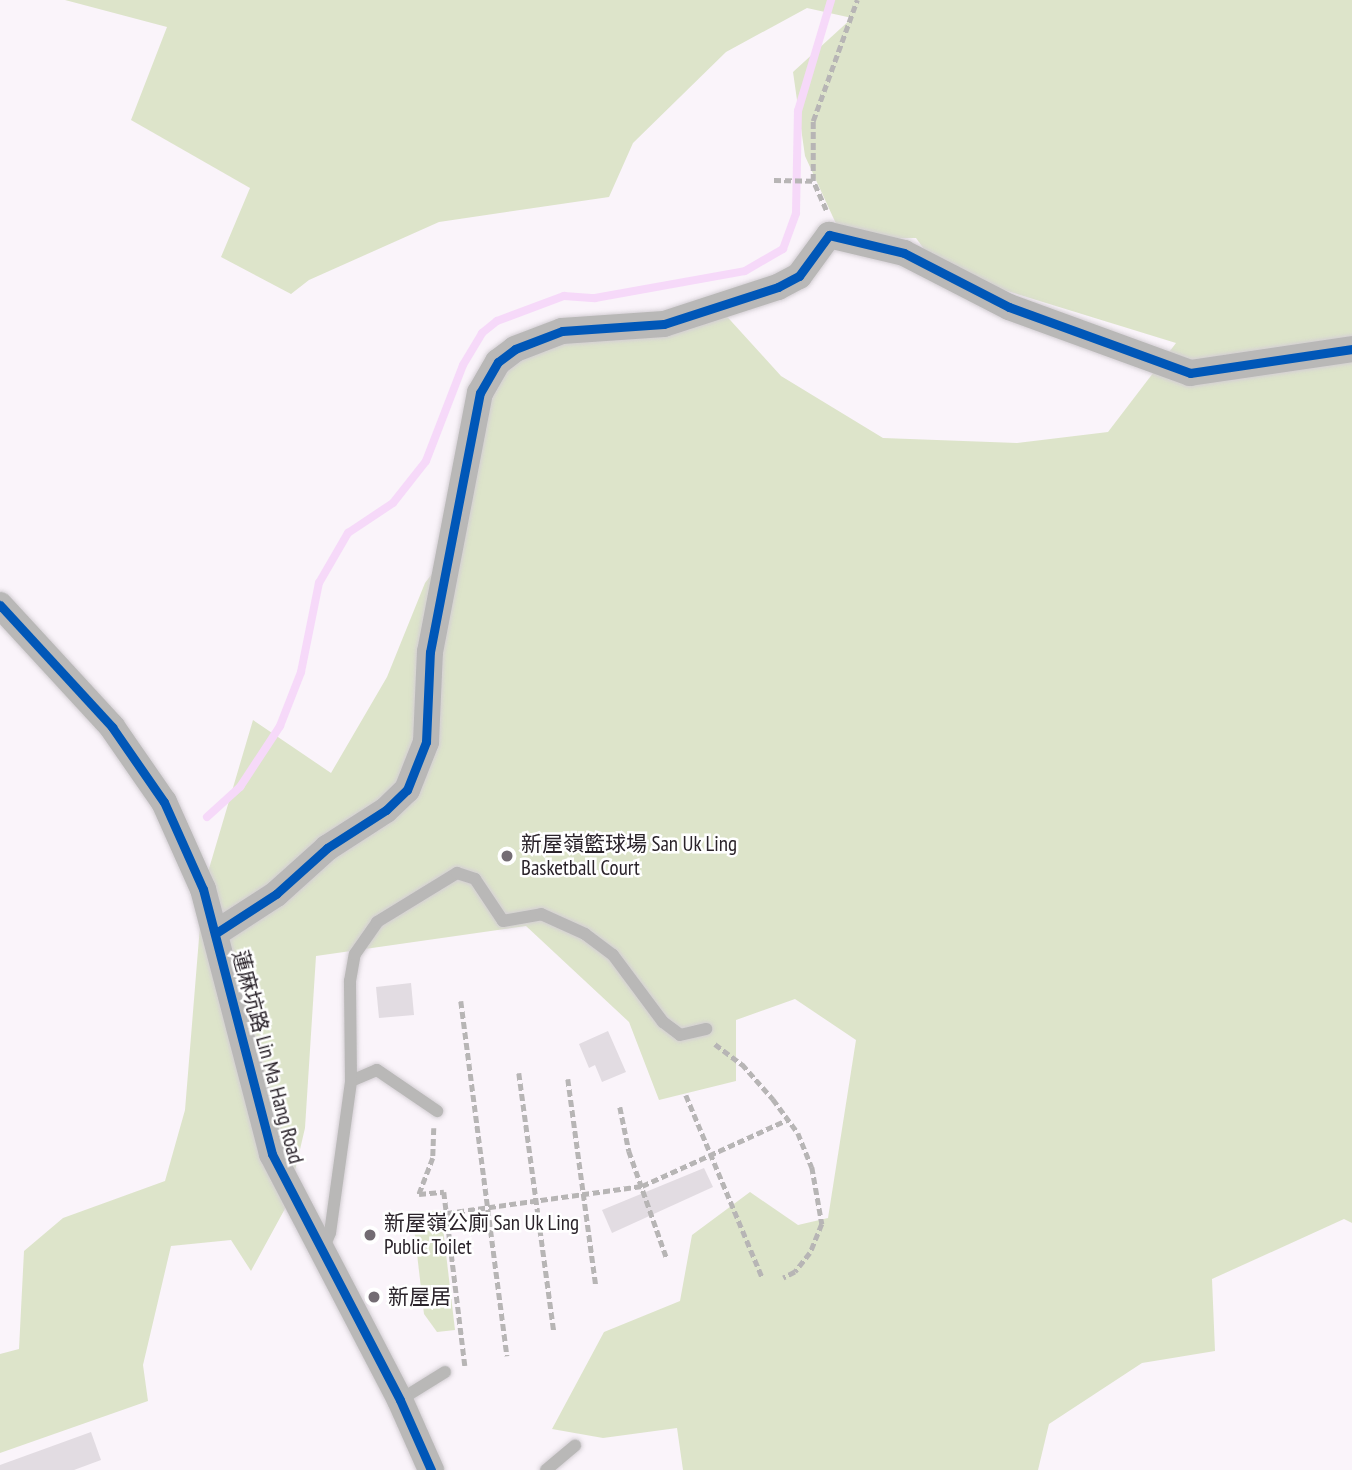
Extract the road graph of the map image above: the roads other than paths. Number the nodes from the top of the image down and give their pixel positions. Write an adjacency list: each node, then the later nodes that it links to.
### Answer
1 (1352, 349): 3 (street)
2 (0, 605): 3 (street, 蓮麻坑路 Lin Ma Hang Road)
3 (216, 933): 7 (street, 蓮麻坑路 Lin Ma Hang Road)
4 (702, 1029): 5 (lane)
5 (351, 1081): 6 (lane); 7 (lane)
6 (437, 1111)
7 (321, 1254): 9 (street, 蓮麻坑路 Lin Ma Hang Road)
8 (445, 1372): 9 (lane)
9 (400, 1400): 11 (street, 蓮麻坑路 Lin Ma Hang Road)
10 (575, 1446): 12 (lane)
11 (431, 1470)
12 (546, 1470)

